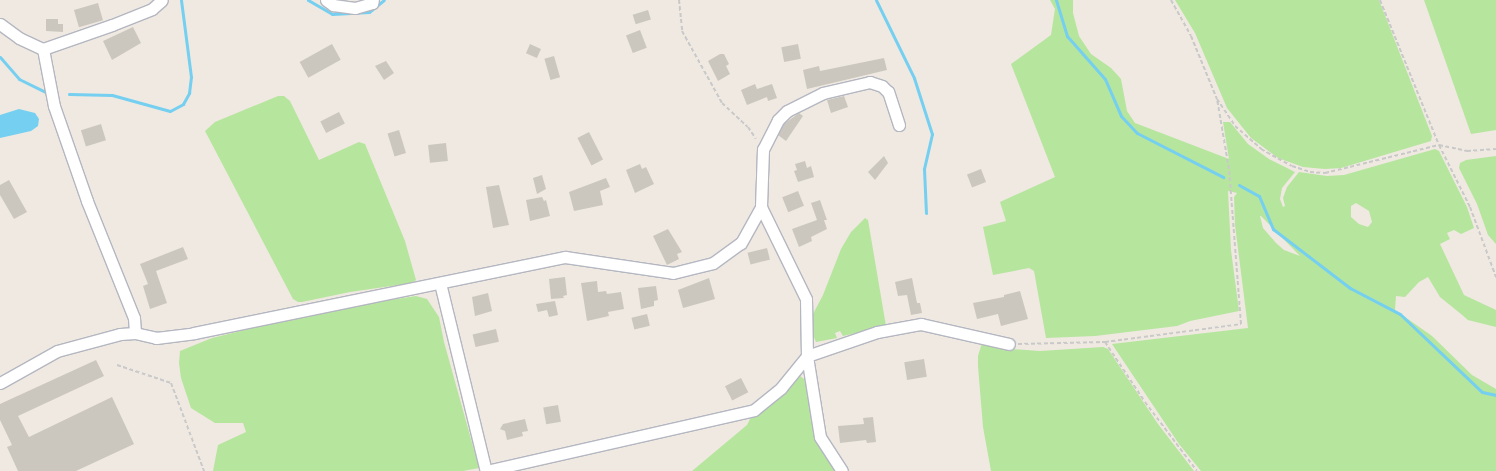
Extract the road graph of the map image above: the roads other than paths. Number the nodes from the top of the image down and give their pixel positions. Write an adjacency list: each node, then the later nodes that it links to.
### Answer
1 (162, 0): 5 (street)
2 (326, 0): 3 (street)
3 (373, 0)
4 (0, 24): 5 (street)
5 (43, 49): 9 (street)
6 (898, 125): 7 (street)
7 (761, 207): 8 (street); 11 (street)
8 (440, 283): 9 (street); 11 (street)
9 (135, 333): 12 (street)
10 (1009, 344): 11 (street)
11 (807, 356): 13 (street)
12 (0, 383)
13 (842, 471)

